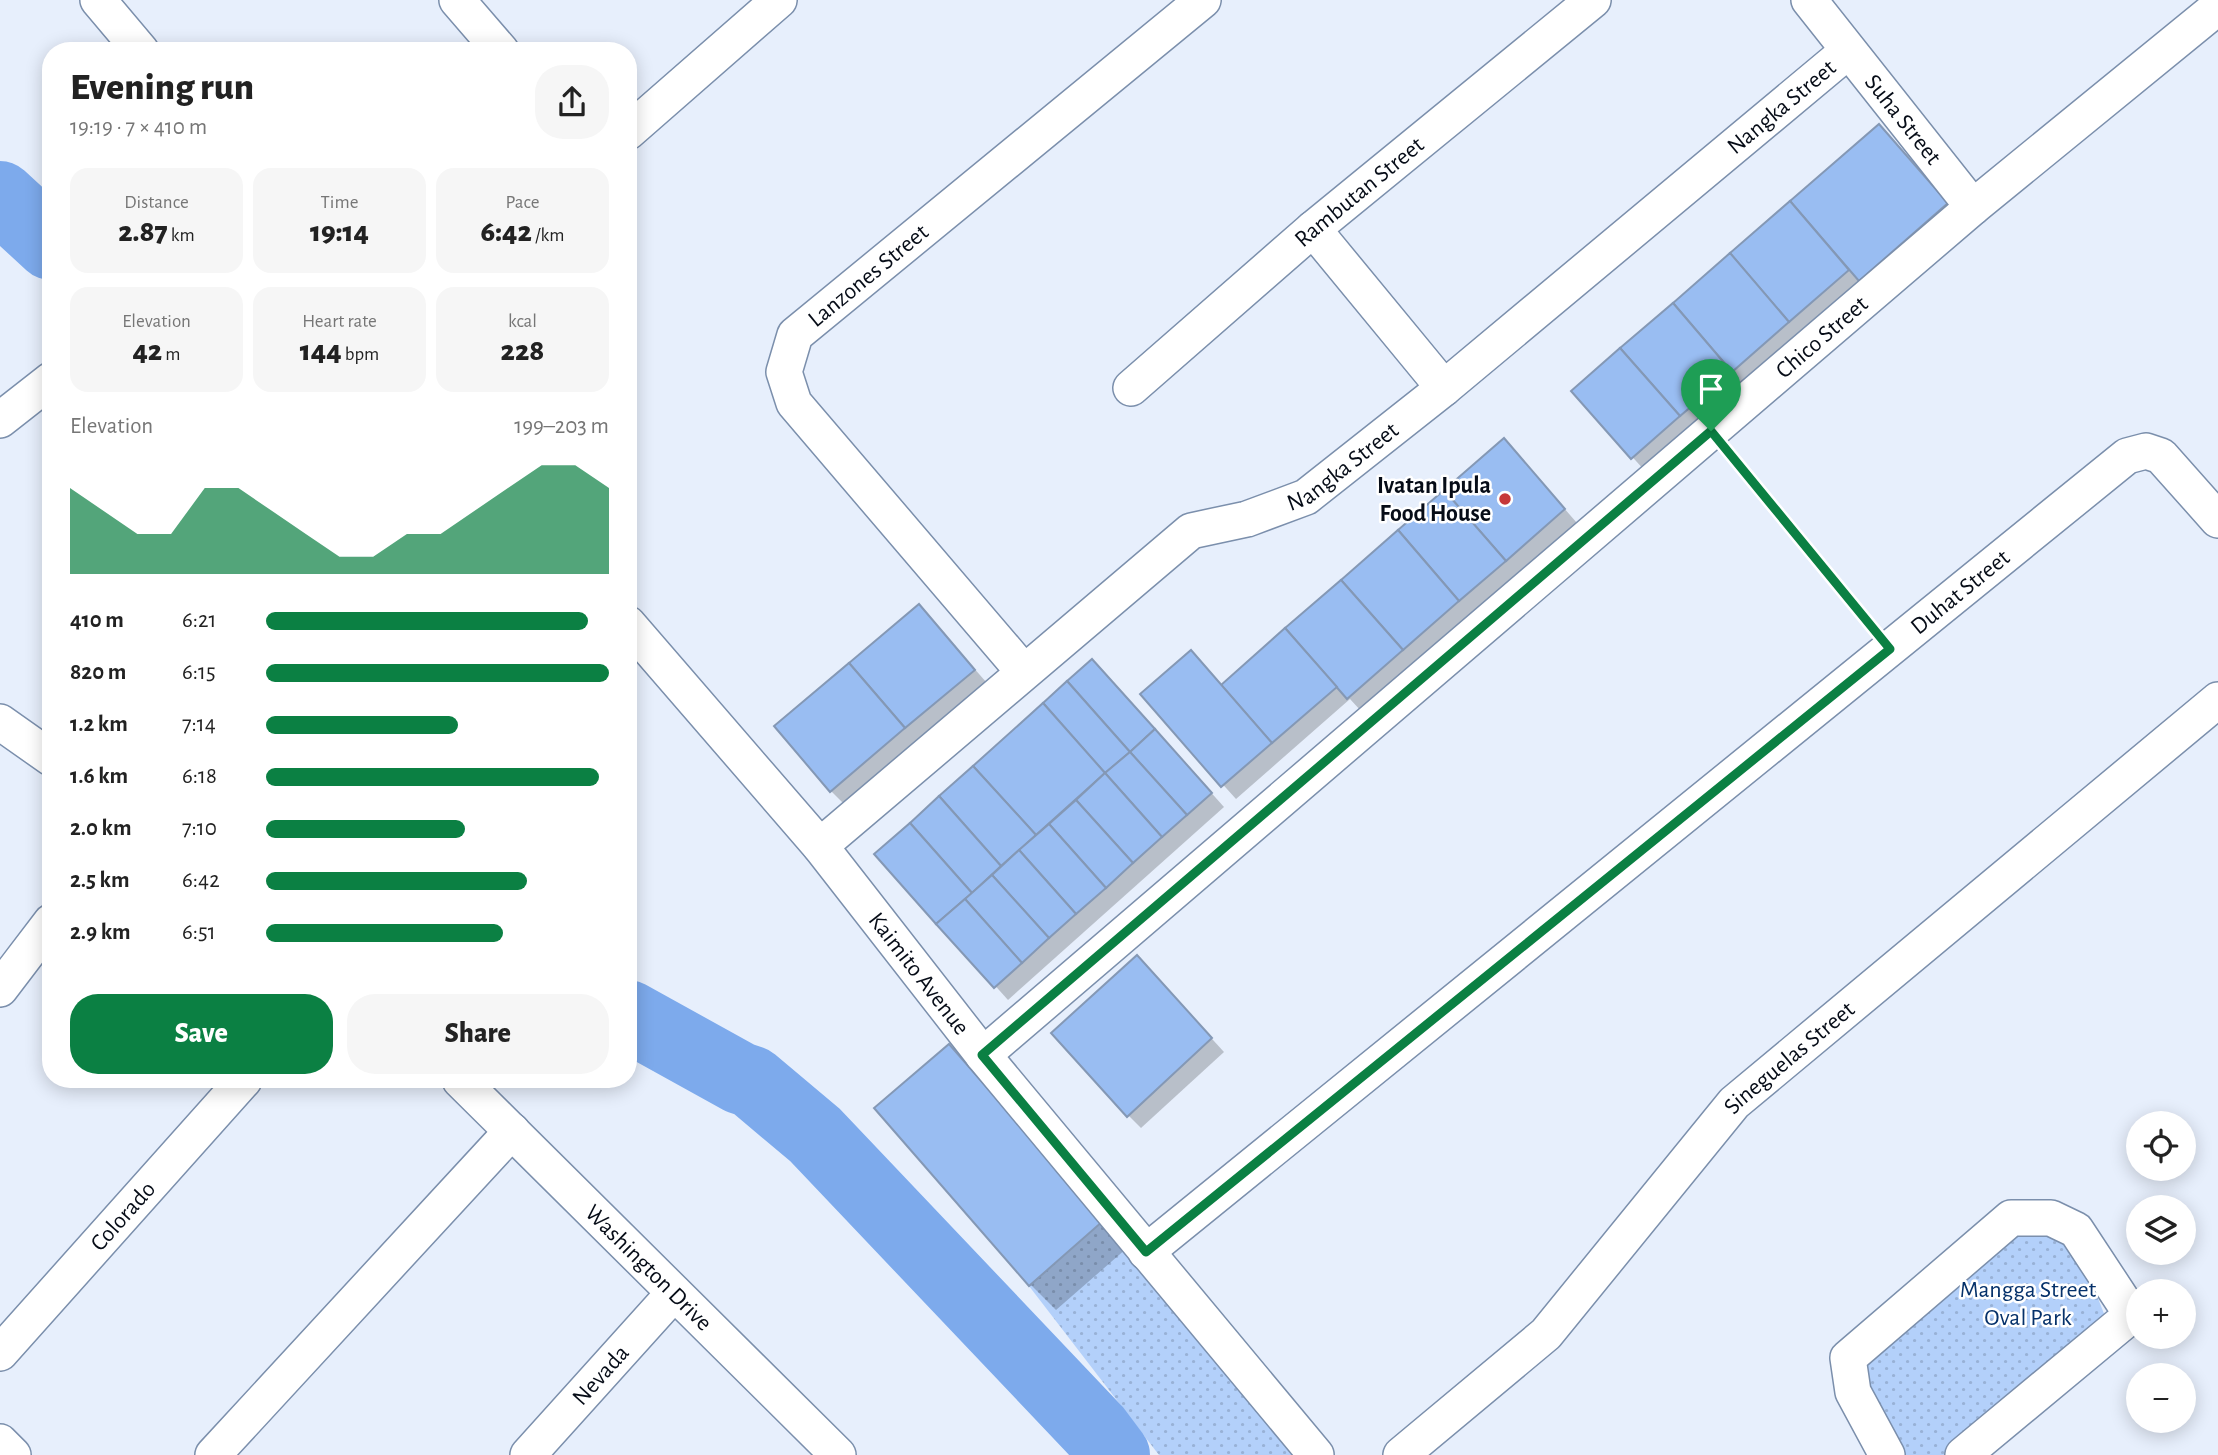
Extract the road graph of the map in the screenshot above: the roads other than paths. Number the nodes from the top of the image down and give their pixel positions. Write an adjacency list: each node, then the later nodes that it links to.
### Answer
1 (98, 0): 8 (street)
2 (457, 0): 9 (street)
3 (779, 0): 11 (street)
4 (1203, 0): 20 (street, Lanzones Street)
5 (1593, 0): 13 (street, Rambutan Street)
6 (1809, 0): 10 (street, Suha Street)
7 (2218, 7): 12 (street, Chico Street)
8 (133, 42)
9 (493, 42)
10 (1848, 51): 12 (street, Suha Street); 16 (street, Nangka Street)
11 (637, 124)
12 (1973, 207): 27 (street, Chico Street)
13 (1313, 229): 15 (street, Rambutan Street); 16 (street)
14 (42, 387): 17 (street)
15 (1131, 388)
16 (1444, 388): 20 (street, Nangka Street)
17 (0, 420)
18 (2218, 520): 31 (street, Duhat Street)
19 (637, 634): 24 (street, Kaimito Avenue)
20 (1023, 671): 24 (street, Nangka Street)
21 (2218, 700): 40 (street, Sineguelas Street)
22 (0, 722): 23 (street)
23 (42, 752)
24 (820, 846): 27 (street, Kaimito Avenue)
25 (42, 932): 26 (street)
26 (4, 973)
27 (982, 1055): 31 (street, Kaimito Avenue)
28 (237, 1088): 33 (street, Colorado)
29 (468, 1088): 30 (street, Washington Drive)
30 (512, 1131): 32 (street, Washington Drive); 36 (street)
31 (1146, 1252): 39 (street, Kaimito Avenue)
32 (674, 1293): 37 (street, Nevada); 38 (street, Washington Drive)
33 (0, 1353)
34 (0, 1442): 35 (street)
35 (13, 1455)
36 (214, 1455)
37 (528, 1455)
38 (838, 1455)
39 (1316, 1455)
40 (1401, 1455)
41 (1887, 1455): 42 (street)
42 (1963, 1455)

